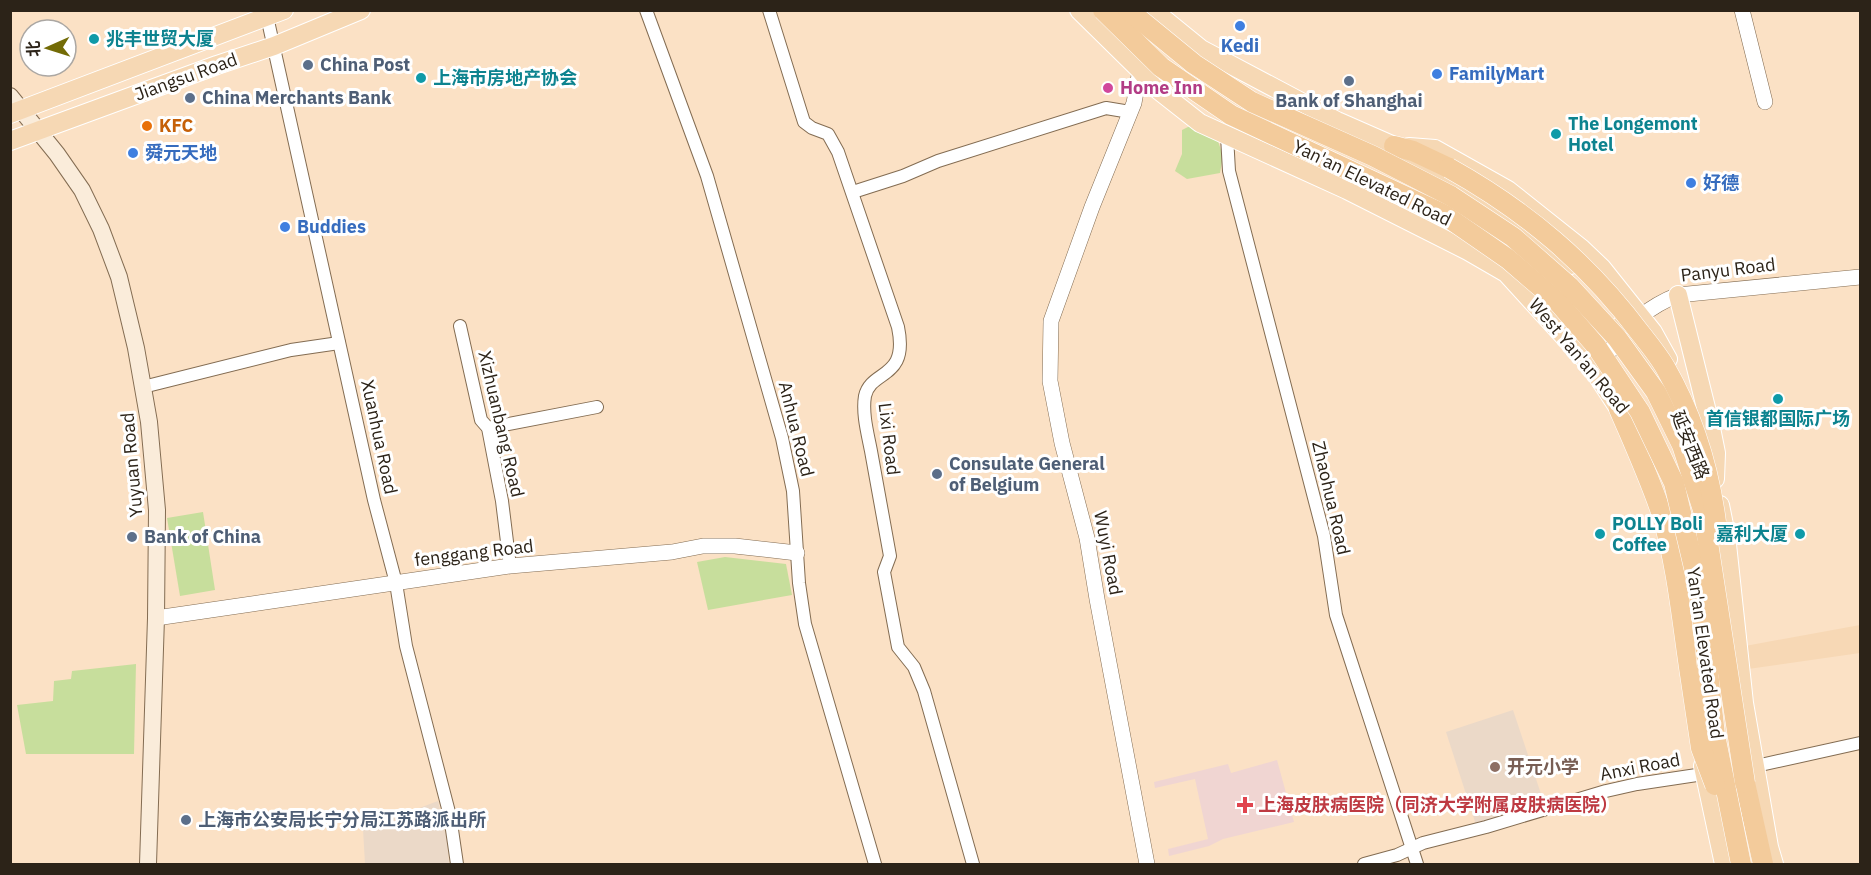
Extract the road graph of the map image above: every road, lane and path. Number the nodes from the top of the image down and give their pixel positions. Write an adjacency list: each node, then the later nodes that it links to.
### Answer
1 (361, 10): 11 (main road, Jiangsu Road)
2 (646, 10): 33 (street, Anhua Road)
3 (769, 10): 20 (street, Lixi Road)
4 (1079, 10): 12 (main road, West Yan'an Road)
5 (1103, 10): 41 (highway, Yan'an Elevated Road, bridge)
6 (1128, 10): 35 (highway, Yan'an Elevated Road, bridge)
7 (1138, 10): 12 (street, Wuyi Road)
8 (1154, 10): 19 (main road)
9 (1742, 10): 13 (street)
10 (272, 13): 11 (street, Xuanhua Road); 14 (main road, Jiangsu Road)
11 (274, 46): 16 (main road, Jiangsu Road); 26 (street, Xuanhua Road)
12 (1140, 70): 15 (street, Wuyi Road); 17 (main road, West Yan'an Road)
13 (1765, 102)
14 (14, 107): 16 (main road, Yuyuan Road)
15 (1130, 112): 20 (street); 47 (street, Wuyi Road)
16 (39, 132): 18 (main road, Jiangsu Road); 28 (main road, Yuyuan Road)
17 (1227, 136): 27 (main road, West Yan'an Road); 42 (street, Zhaohua Road)
18 (10, 141)
19 (1394, 146): 23 (main road); 25 (main road); 35 (highway, bridge)
20 (853, 192): 46 (street, Lixi Road)
21 (1860, 277): 22 (street, Panyu Road)
22 (1678, 295): 23 (street, Panyu Road); 32 (main road)
23 (1641, 317): 25 (street, Panyu Road); 32 (main road)
24 (460, 326): 31 (street, Xizhuanbang Road)
25 (1628, 332): 27 (street, Panyu Road); 35 (main road, 延安西路)
26 (339, 343): 28 (street); 36 (street, Xuanhua Road)
27 (1591, 366): 30 (main road, West Yan'an Road)
28 (143, 387): 37 (main road, Yuyuan Road)
29 (597, 407): 31 (street)
30 (1619, 409): 40 (main road, West Yan'an Road); 41 (highway, bridge)
31 (488, 428): 34 (street, Xizhuanbang Road)
32 (1715, 479): 35 (main road)
33 (797, 553): 34 (street, fenggang Road); 45 (street, Anhua Road)
34 (510, 566): 36 (street, fenggang Road)
35 (1721, 568): 39 (main road); 52 (highway, Yan'an Elevated Road, bridge)
36 (396, 583): 37 (street, fenggang Road); 44 (street, Xuanhua Road)
37 (156, 618): 43 (main road, Yuyuan Road)
38 (1860, 743): 39 (street)
39 (1756, 766): 53 (main road)
40 (1711, 773): 42 (street, Anxi Road); 50 (main road); 51 (main road)
41 (1736, 841): 51 (highway, Yan'an Elevated Road, bridge)
42 (1412, 847): 48 (street, Anxi Road); 49 (street, Zhaohua Road)
43 (148, 864)
44 (457, 864)
45 (875, 864)
46 (973, 864)
47 (1147, 864)
48 (1364, 864)
49 (1417, 864)
50 (1724, 864)
51 (1742, 864)
52 (1763, 864)
53 (1774, 864)

